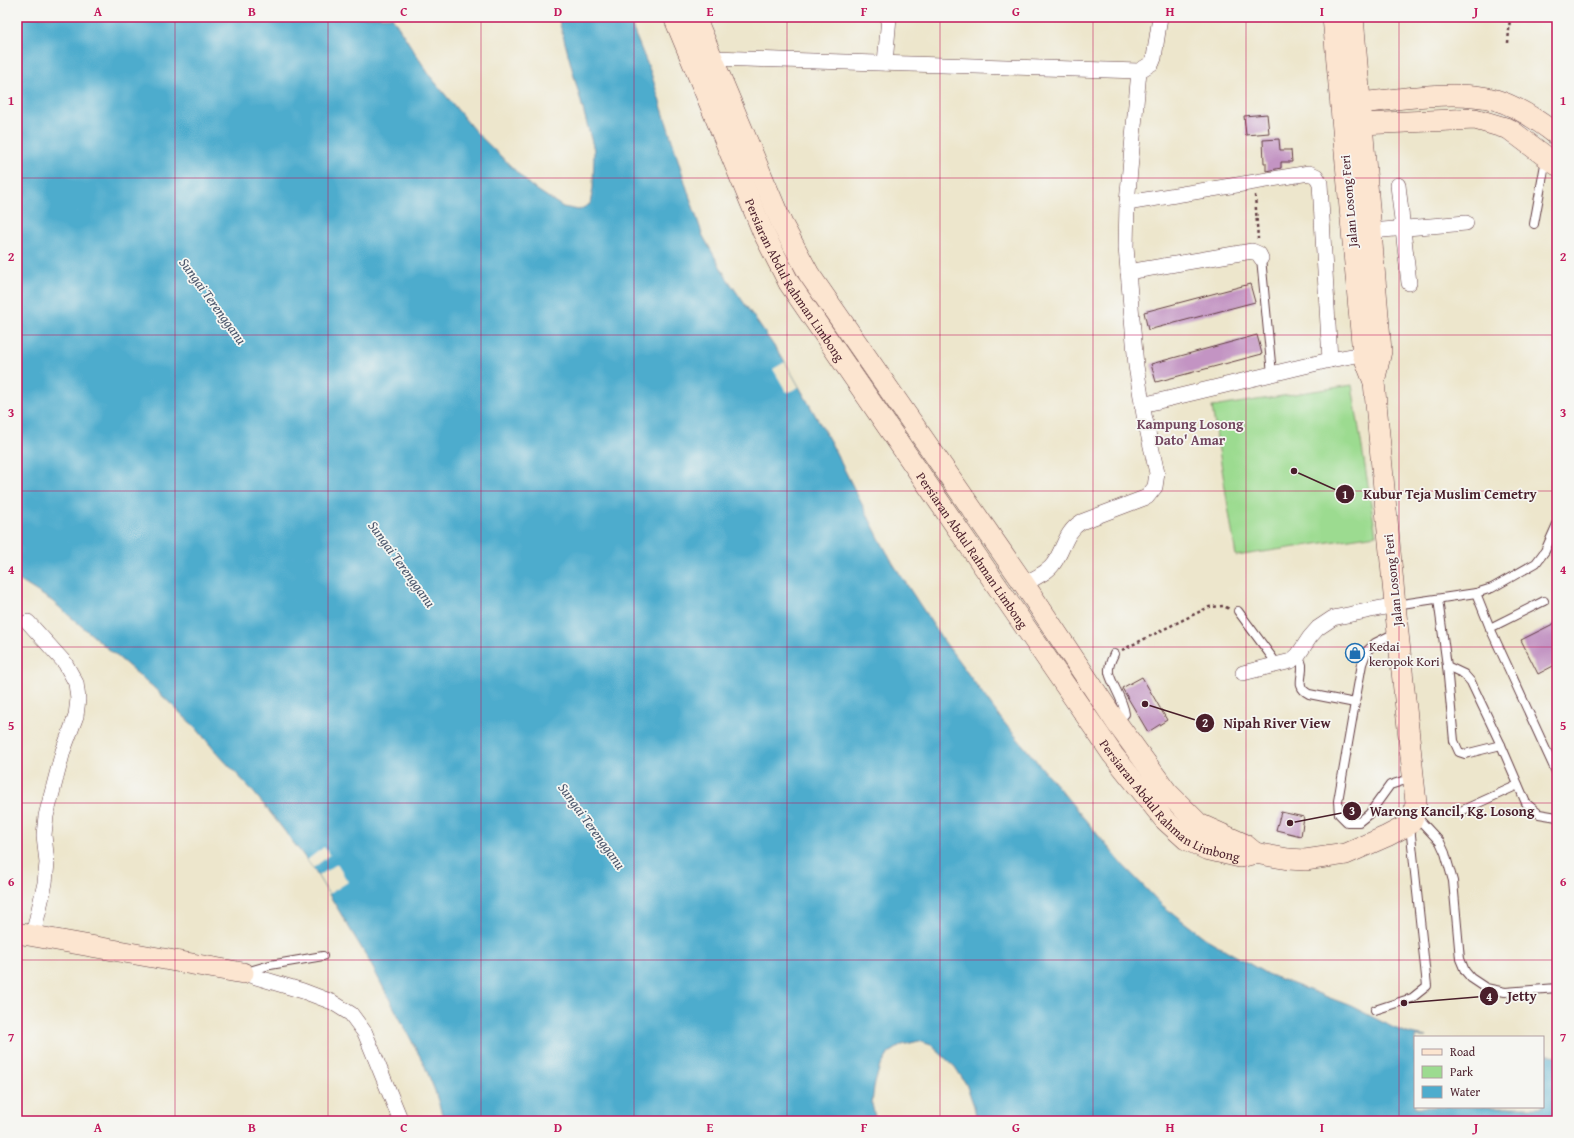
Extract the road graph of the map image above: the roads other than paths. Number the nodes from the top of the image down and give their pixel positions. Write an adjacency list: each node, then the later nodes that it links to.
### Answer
1 (674, 17): 7 (street, Persiaran Abdul Rahman Limbong)
2 (695, 17): 7 (street, Persiaran Abdul Rahman Limbong)
3 (889, 17): 8 (street)
4 (1160, 17): 9 (street)
5 (1333, 17): 11 (street, Jalan Losong Feri)
6 (1352, 17): 10 (street, Jalan Losong Feri)
7 (704, 62): 8 (street); 29 (street, Persiaran Abdul Rahman Limbong); 52 (street, Persiaran Abdul Rahman Limbong)
8 (885, 63): 9 (street)
9 (1139, 71): 16 (street)
10 (1360, 103): 11 (street); 12 (street, Jalan Losong Feri); 13 (street)
11 (1341, 112): 12 (street); 24 (street, Jalan Losong Feri)
12 (1361, 124): 14 (street); 20 (street, Jalan Losong Feri)
13 (1557, 135)
14 (1551, 162): 18 (lane)
15 (1398, 185): 19 (street)
16 (1126, 203): 22 (street); 25 (street)
17 (1466, 224): 19 (street)
18 (1534, 224)
19 (1403, 229): 20 (street); 23 (street)
20 (1371, 231): 24 (street, Jalan Losong Feri)
21 (1260, 256): 22 (street); 26 (lane)
22 (1128, 272): 27 (street)
23 (1408, 284)
24 (1372, 353): 25 (street); 33 (street, Jalan Losong Feri)
25 (1330, 360): 26 (street)
26 (1272, 374): 27 (street)
27 (1142, 405): 29 (street)
28 (1557, 524): 30 (lane)
29 (1024, 584): 44 (street, Persiaran Abdul Rahman Limbong)
30 (1476, 593): 31 (lane); 36 (lane)
31 (1438, 599): 33 (lane); 41 (lane)
32 (1544, 601): 36 (lane)
33 (1395, 606): 37 (street, Jalan Losong Feri); 39 (street)
34 (1238, 611): 40 (lane)
35 (28, 622): 53 (street)
36 (1490, 628): 46 (lane)
37 (1398, 632): 43 (lane); 47 (street, Jalan Losong Feri)
38 (1114, 654): 44 (lane)
39 (1298, 655): 40 (street); 43 (lane)
40 (1277, 664): 42 (street)
41 (1447, 666): 45 (lane); 45 (lane)
42 (1243, 672)
43 (1355, 703): 47 (lane)
44 (1116, 722): 52 (street, Persiaran Abdul Rahman Limbong)
45 (1501, 745): 48 (lane)
46 (1557, 774)
47 (1414, 778): 51 (street, Jalan Losong Feri)
48 (1518, 785): 49 (lane); 50 (lane)
49 (1463, 810)
50 (1557, 818)
51 (1412, 819): 52 (street); 56 (lane); 57 (lane)
52 (1255, 853)
53 (25, 934): 55 (street)
54 (323, 956): 55 (lane)
55 (243, 973): 58 (street)
56 (1557, 988)
57 (1375, 1010)
58 (401, 1121)

